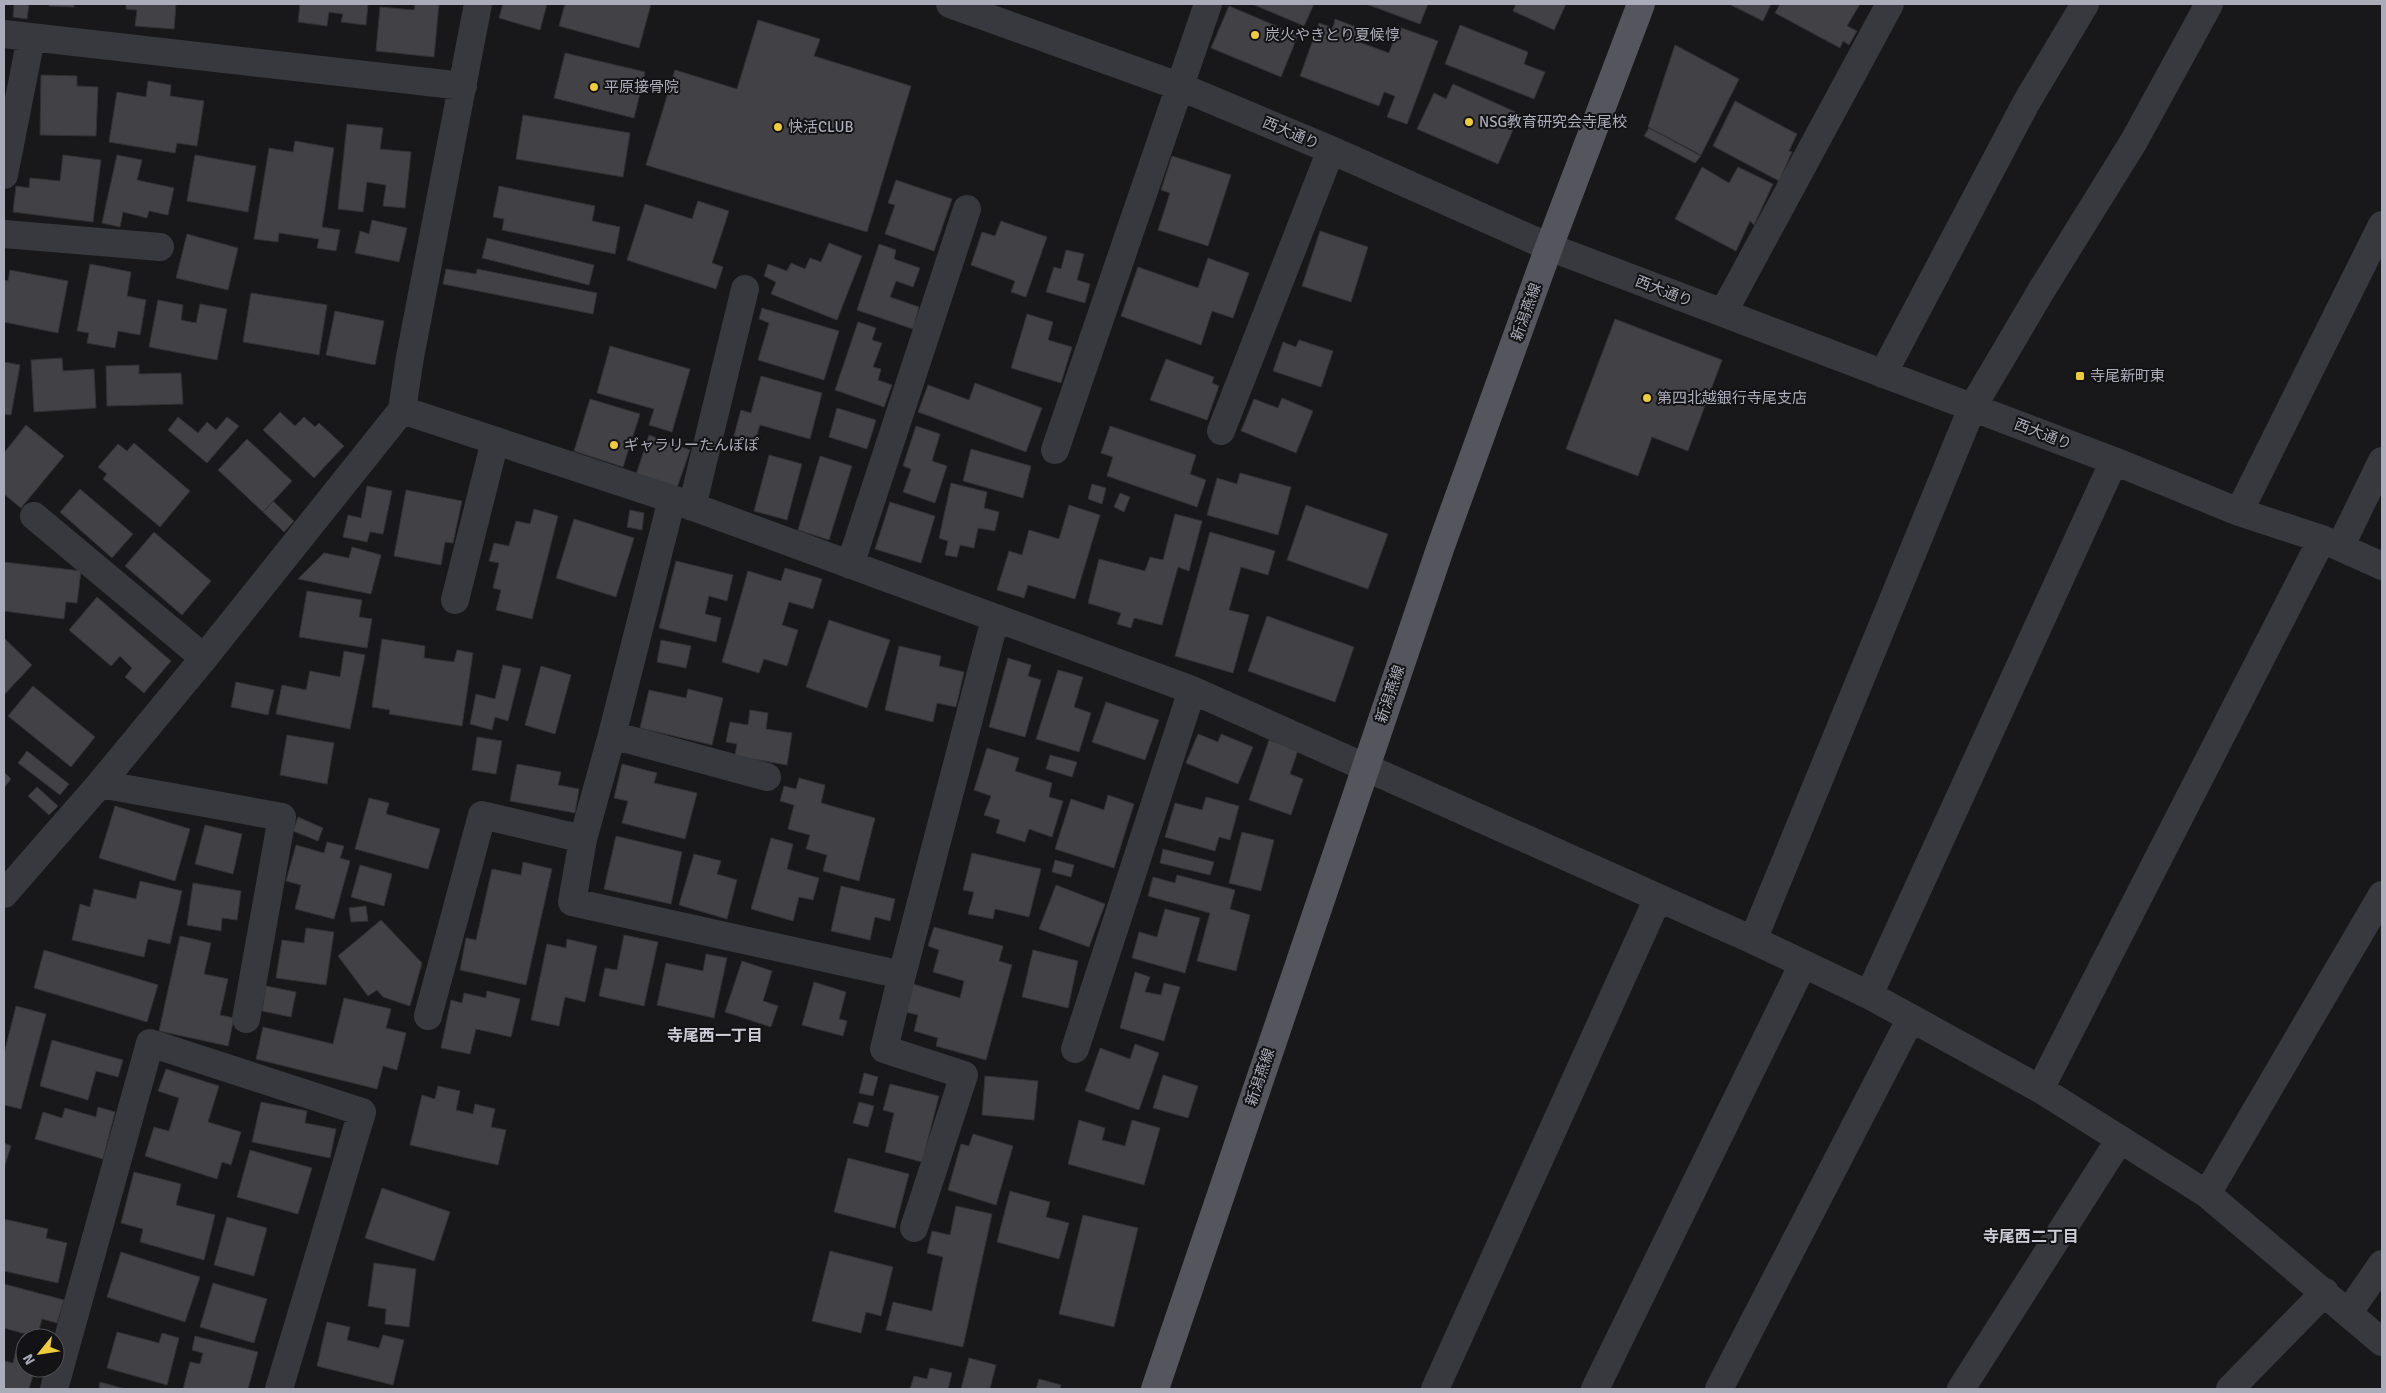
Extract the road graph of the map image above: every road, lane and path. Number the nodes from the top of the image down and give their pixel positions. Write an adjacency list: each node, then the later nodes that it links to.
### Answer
1 (478, 4): 10 (street)
2 (950, 4): 11 (street, 西大通り)
3 (1208, 4): 11 (street)
4 (1641, 4): 18 (main road, 新潟燕線)
5 (1890, 4): 20 (street)
6 (2085, 4): 21 (street)
7 (2209, 4): 22 (street)
8 (4, 34): 9 (street)
9 (31, 38): 10 (street); 13 (street)
10 (463, 86): 23 (street)
11 (1180, 87): 12 (street, 西大通り); 26 (street)
12 (1331, 150): 18 (street, 西大通り); 24 (street)
13 (4, 175)
14 (967, 209): 33 (street)
15 (2382, 225): 30 (street)
16 (4, 234): 17 (street)
17 (160, 247)
18 (1549, 247): 20 (street, 西大通り); 40 (main road, 新潟燕線)
19 (745, 289): 29 (street)
20 (1723, 313): 21 (street, 西大通り)
21 (1883, 374): 22 (street, 西大通り)
22 (1972, 408): 28 (street, 西大通り); 47 (street)
23 (402, 410): 25 (street); 37 (street)
24 (1221, 431)
25 (495, 441): 29 (street); 35 (street)
26 (1055, 450)
27 (2382, 460): 32 (street)
28 (2114, 461): 30 (street, 西大通り); 50 (street)
29 (682, 503): 33 (street); 39 (street)
30 (2240, 512): 32 (street, 西大通り)
31 (34, 516): 37 (street)
32 (2331, 543): 34 (street, 西大通り); 55 (street)
33 (850, 566): 36 (street)
34 (2382, 566)
35 (455, 600)
36 (995, 619): 38 (street); 49 (street)
37 (204, 658): 42 (street)
38 (1192, 690): 40 (street); 54 (street)
39 (612, 735): 41 (street); 43 (street)
40 (1364, 768): 46 (street); 65 (main road, 新潟燕線)
41 (767, 777)
42 (100, 784): 44 (street); 53 (street)
43 (583, 839): 49 (street); 51 (street)
44 (4, 894)
45 (2382, 895): 57 (street)
46 (1658, 898): 47 (street); 66 (street)
47 (1753, 940): 48 (street)
48 (1803, 964): 50 (street); 67 (street)
49 (902, 975): 58 (street)
50 (1869, 995): 52 (street)
51 (428, 1016)
52 (1911, 1018): 55 (street); 68 (street)
53 (246, 1019)
54 (1075, 1049)
55 (2040, 1089): 56 (street)
56 (2120, 1139): 57 (street); 69 (street)
57 (2207, 1194): 60 (street)
58 (914, 1228)
59 (2382, 1264): 61 (street)
60 (2325, 1292): 61 (street); 70 (street)
61 (2349, 1312): 62 (street)
62 (2382, 1342)
63 (54, 1389): 64 (street)
64 (279, 1389)
65 (1155, 1389)
66 (1435, 1389)
67 (1595, 1389)
68 (1720, 1389)
69 (1961, 1389)
70 (2230, 1389)

